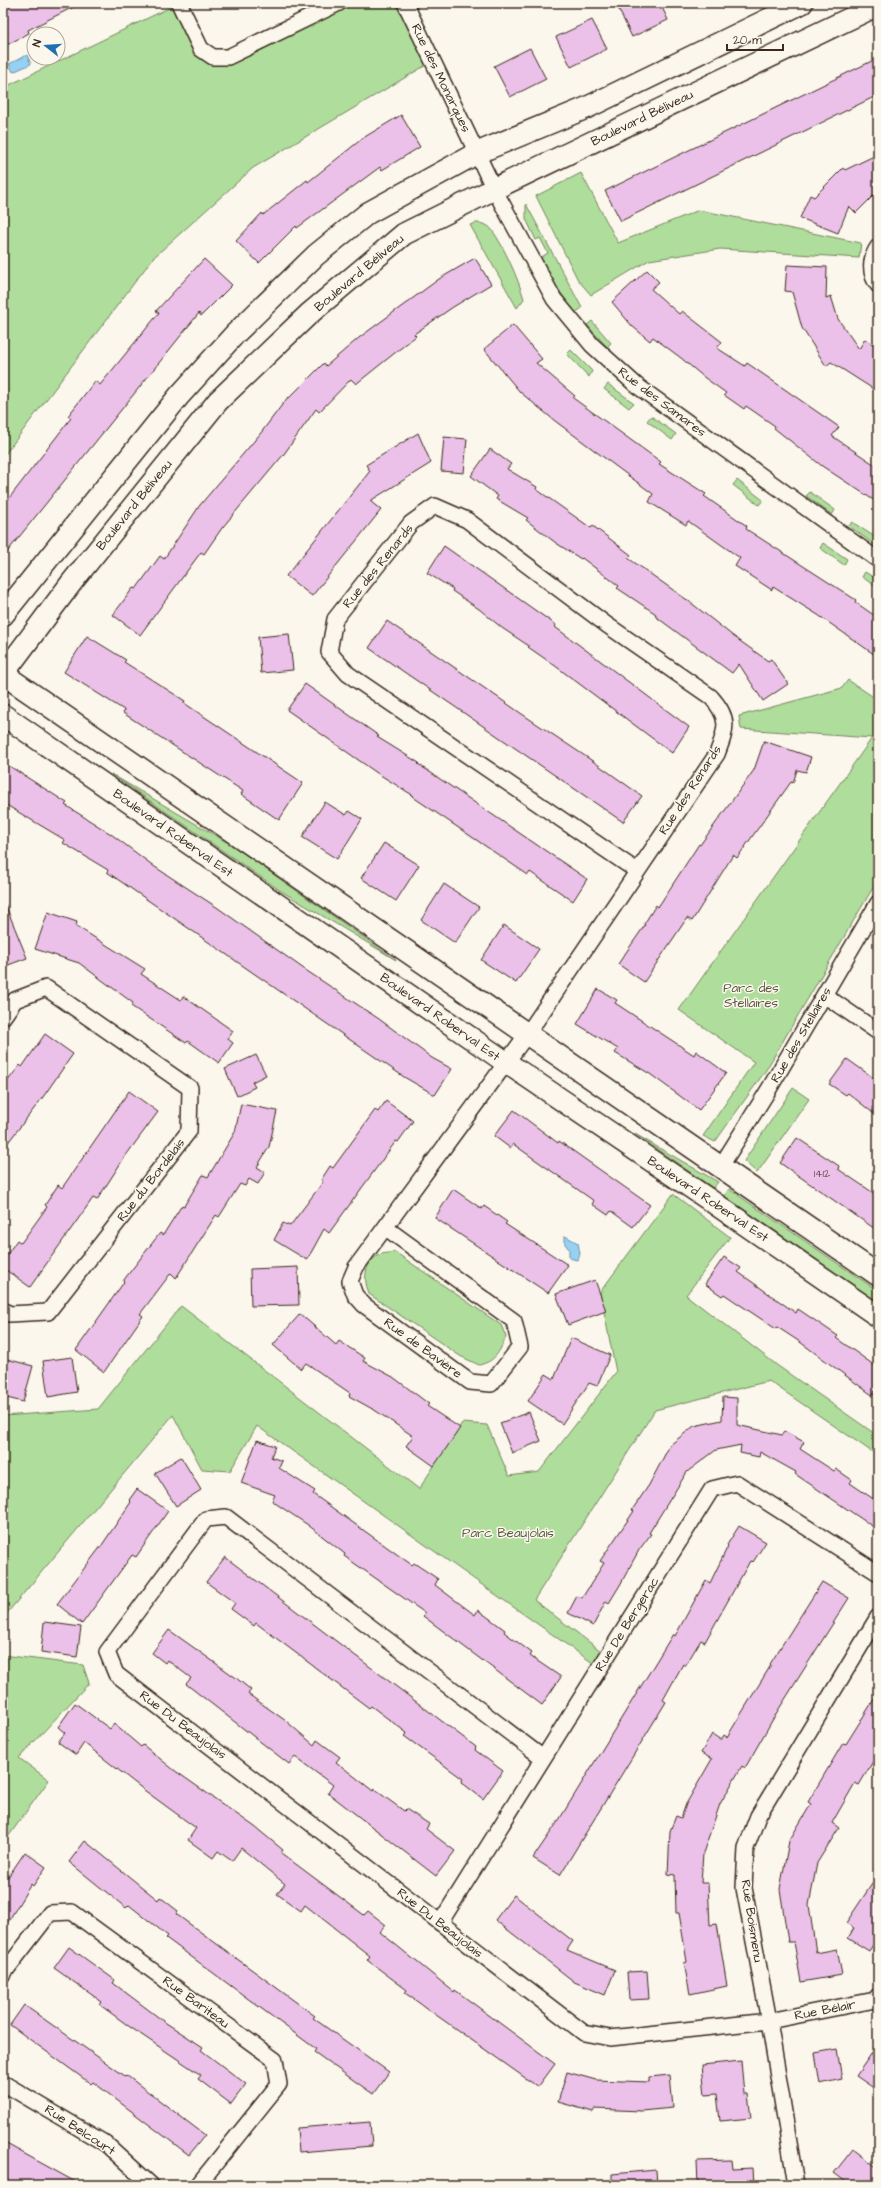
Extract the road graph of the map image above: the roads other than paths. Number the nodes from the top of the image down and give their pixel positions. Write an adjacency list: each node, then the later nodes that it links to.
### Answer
1 (179, 3): 2 (street)
2 (338, 3)
3 (405, 3): 6 (street, Rue des Monarques)
4 (802, 3): 6 (street)
5 (878, 5): 7 (street, Boulevard Béliveau)
6 (477, 154): 7 (street, Rue des Samares); 11 (street)
7 (494, 189): 10 (street, Rue des Samares); 12 (street, Boulevard Béliveau)
8 (878, 247): 9 (street)
9 (878, 285)
10 (878, 560)
11 (3, 614)
12 (3, 674): 19 (street)
13 (3, 715): 20 (street, Boulevard Roberval Est)
14 (637, 871): 14 (street, Rue des Renards); 19 (street, Rue des Renards)
15 (878, 903): 16 (street, Rue des Stellaires)
16 (824, 995): 18 (street); 21 (street, Rue des Stellaires)
17 (3, 1017): 24 (street, Rue du Bordelais)
18 (878, 1032)
19 (528, 1033): 20 (street, Rue de Bavière); 21 (street)
20 (507, 1064): 22 (street, Rue de Bavière); 25 (street, Boulevard Roberval Est)
21 (720, 1166): 23 (street)
22 (386, 1228): 22 (street, Rue de Bavière)
23 (878, 1275)
24 (3, 1310)
25 (878, 1316)
26 (878, 1573): 28 (street, Rue De Bergerac)
27 (878, 1617): 32 (street, Rue Boismenu)
28 (543, 1758): 29 (street, Rue De Bergerac); 29 (street, Rue Du Beaujolais)
29 (440, 1923): 32 (street, Rue Du Beaujolais)
30 (3, 1974): 35 (street, Rue Bariteau)
31 (877, 1999): 32 (street, Rue Bélair)
32 (770, 2021): 36 (street, Rue Boismenu)
33 (3, 2083): 34 (street, Rue Belcourt)
34 (152, 2185)
35 (198, 2185)
36 (796, 2185)

